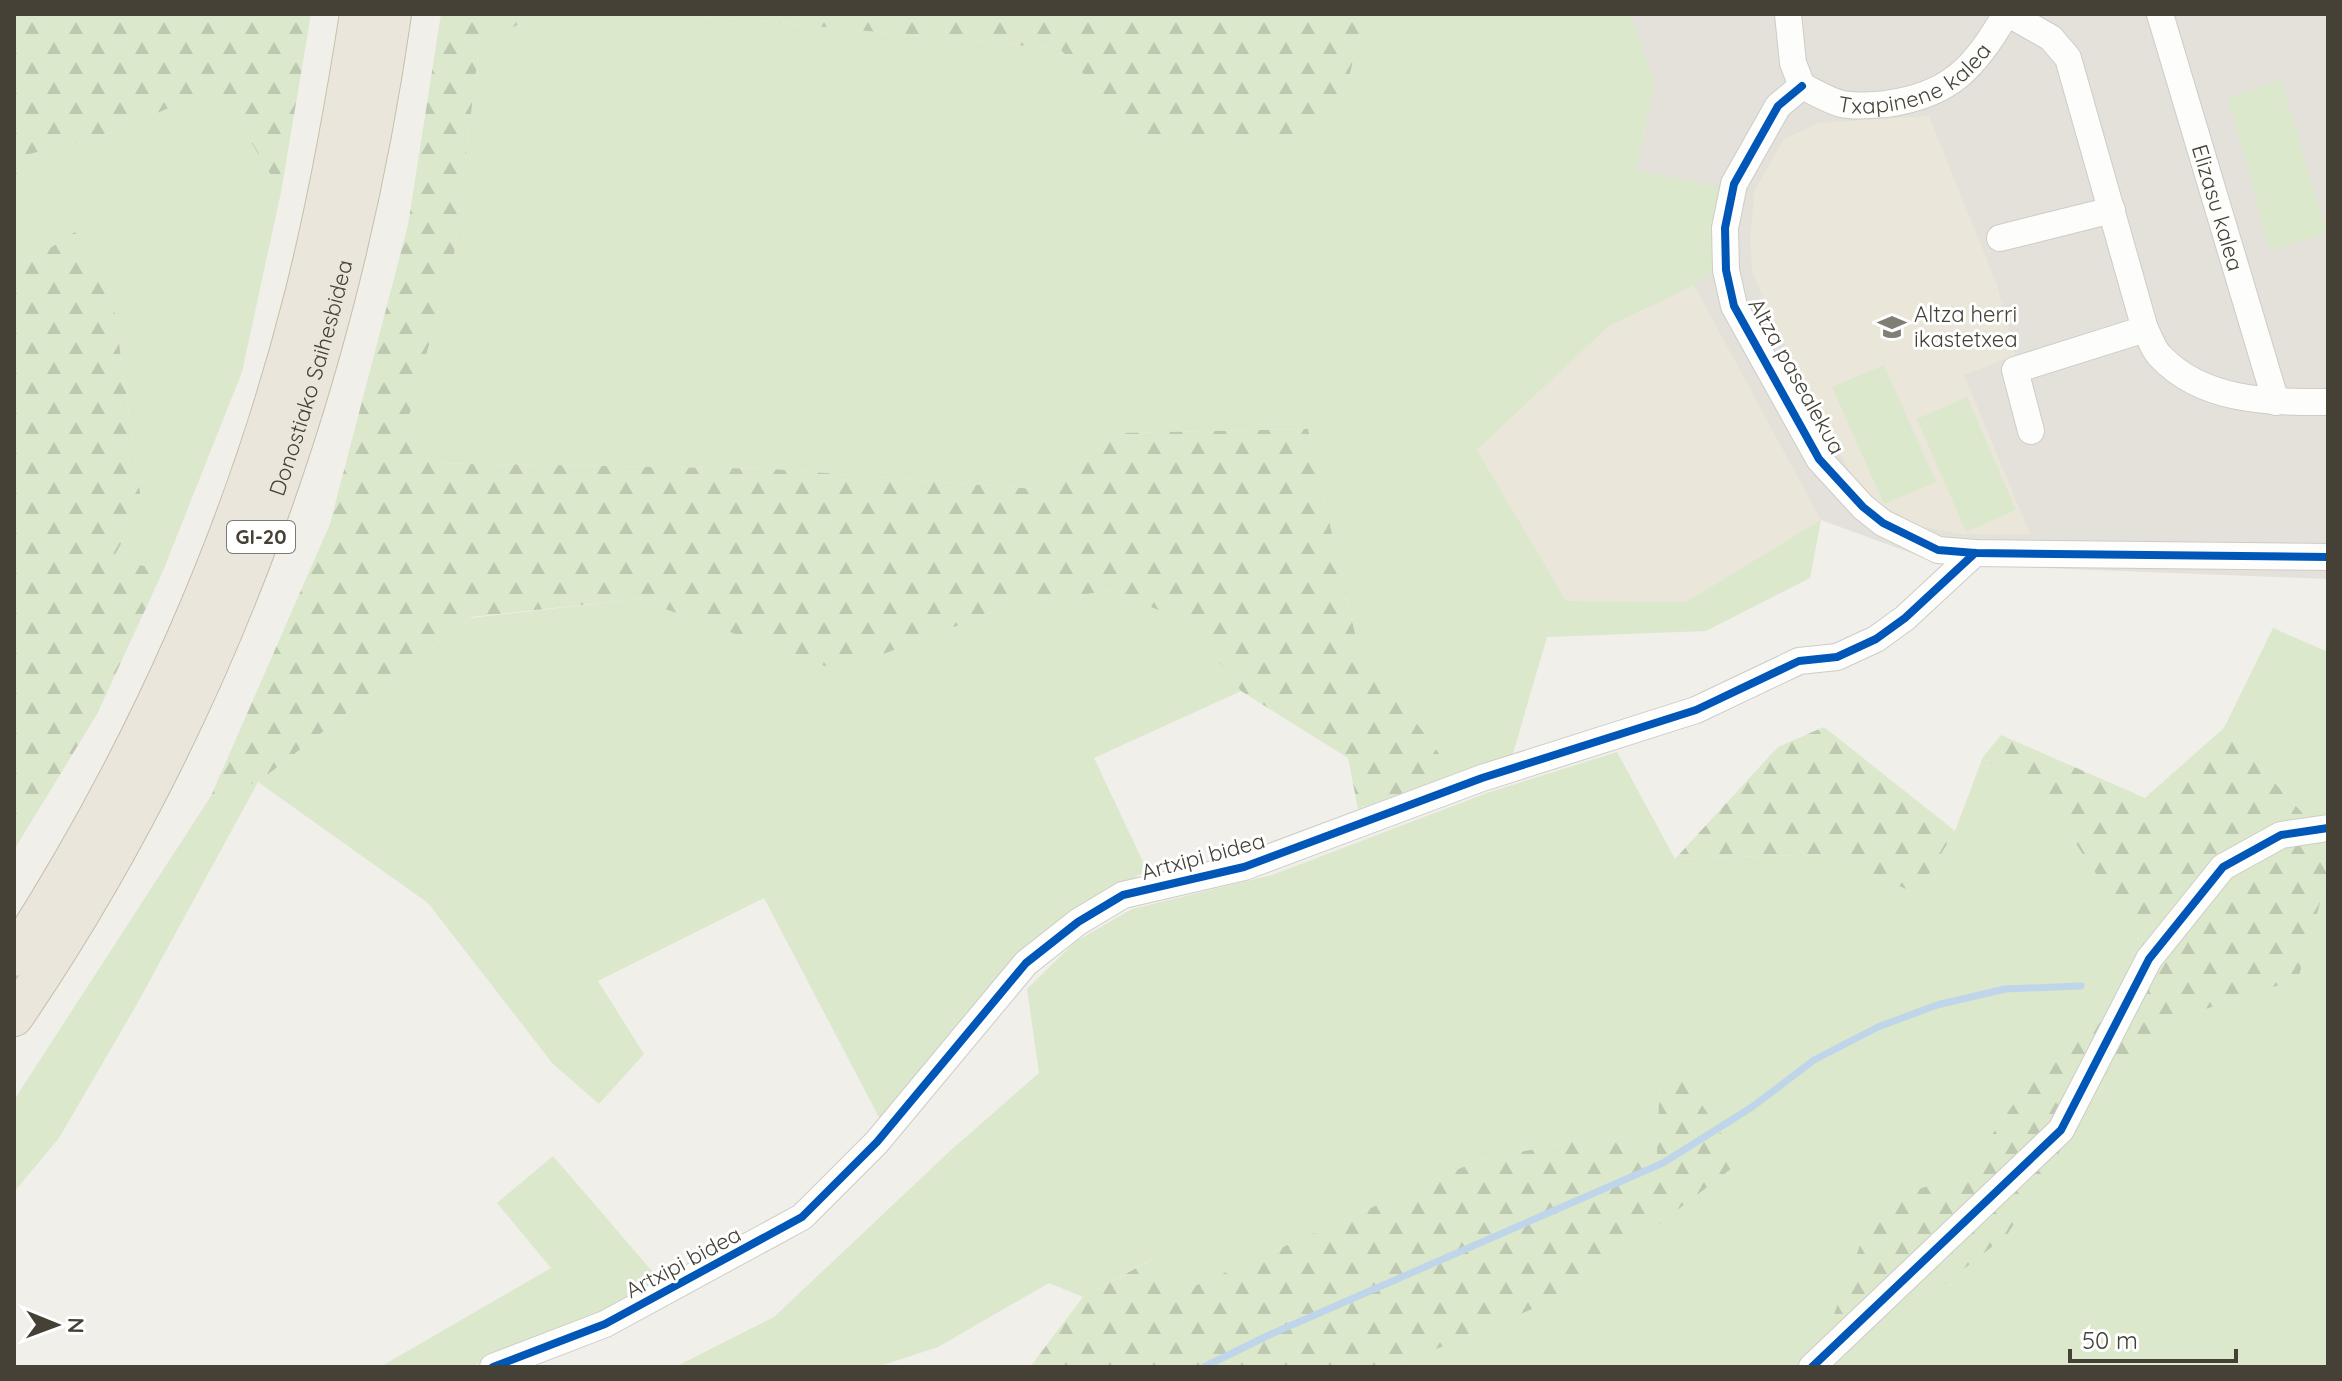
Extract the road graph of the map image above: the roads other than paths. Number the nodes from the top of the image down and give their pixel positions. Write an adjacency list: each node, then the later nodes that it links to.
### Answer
1 (359, 14): 16 (highway, Donostiako Saihesbidea / GI-20)
2 (392, 14): 17 (highway, Donostiako Saihesbidea / GI-20)
3 (1788, 14): 6 (street)
4 (2008, 14): 6 (street, Txapinene kalea); 7 (street)
5 (2160, 14): 10 (street, Elizasu kalea)
6 (1802, 86): 13 (street, Altza pasealekua)
7 (2112, 210): 8 (street); 9 (street)
8 (2000, 238)
9 (2145, 329): 10 (street); 12 (street)
10 (2276, 402): 11 (street)
11 (2328, 402)
12 (2031, 431)
13 (1975, 553): 14 (street, Altza pasealekua); 18 (street, Artxipi bidea)
14 (2328, 557)
15 (2328, 828): 19 (street)
16 (14, 957)
17 (14, 1017)
18 (493, 1367)
19 (1812, 1367)

